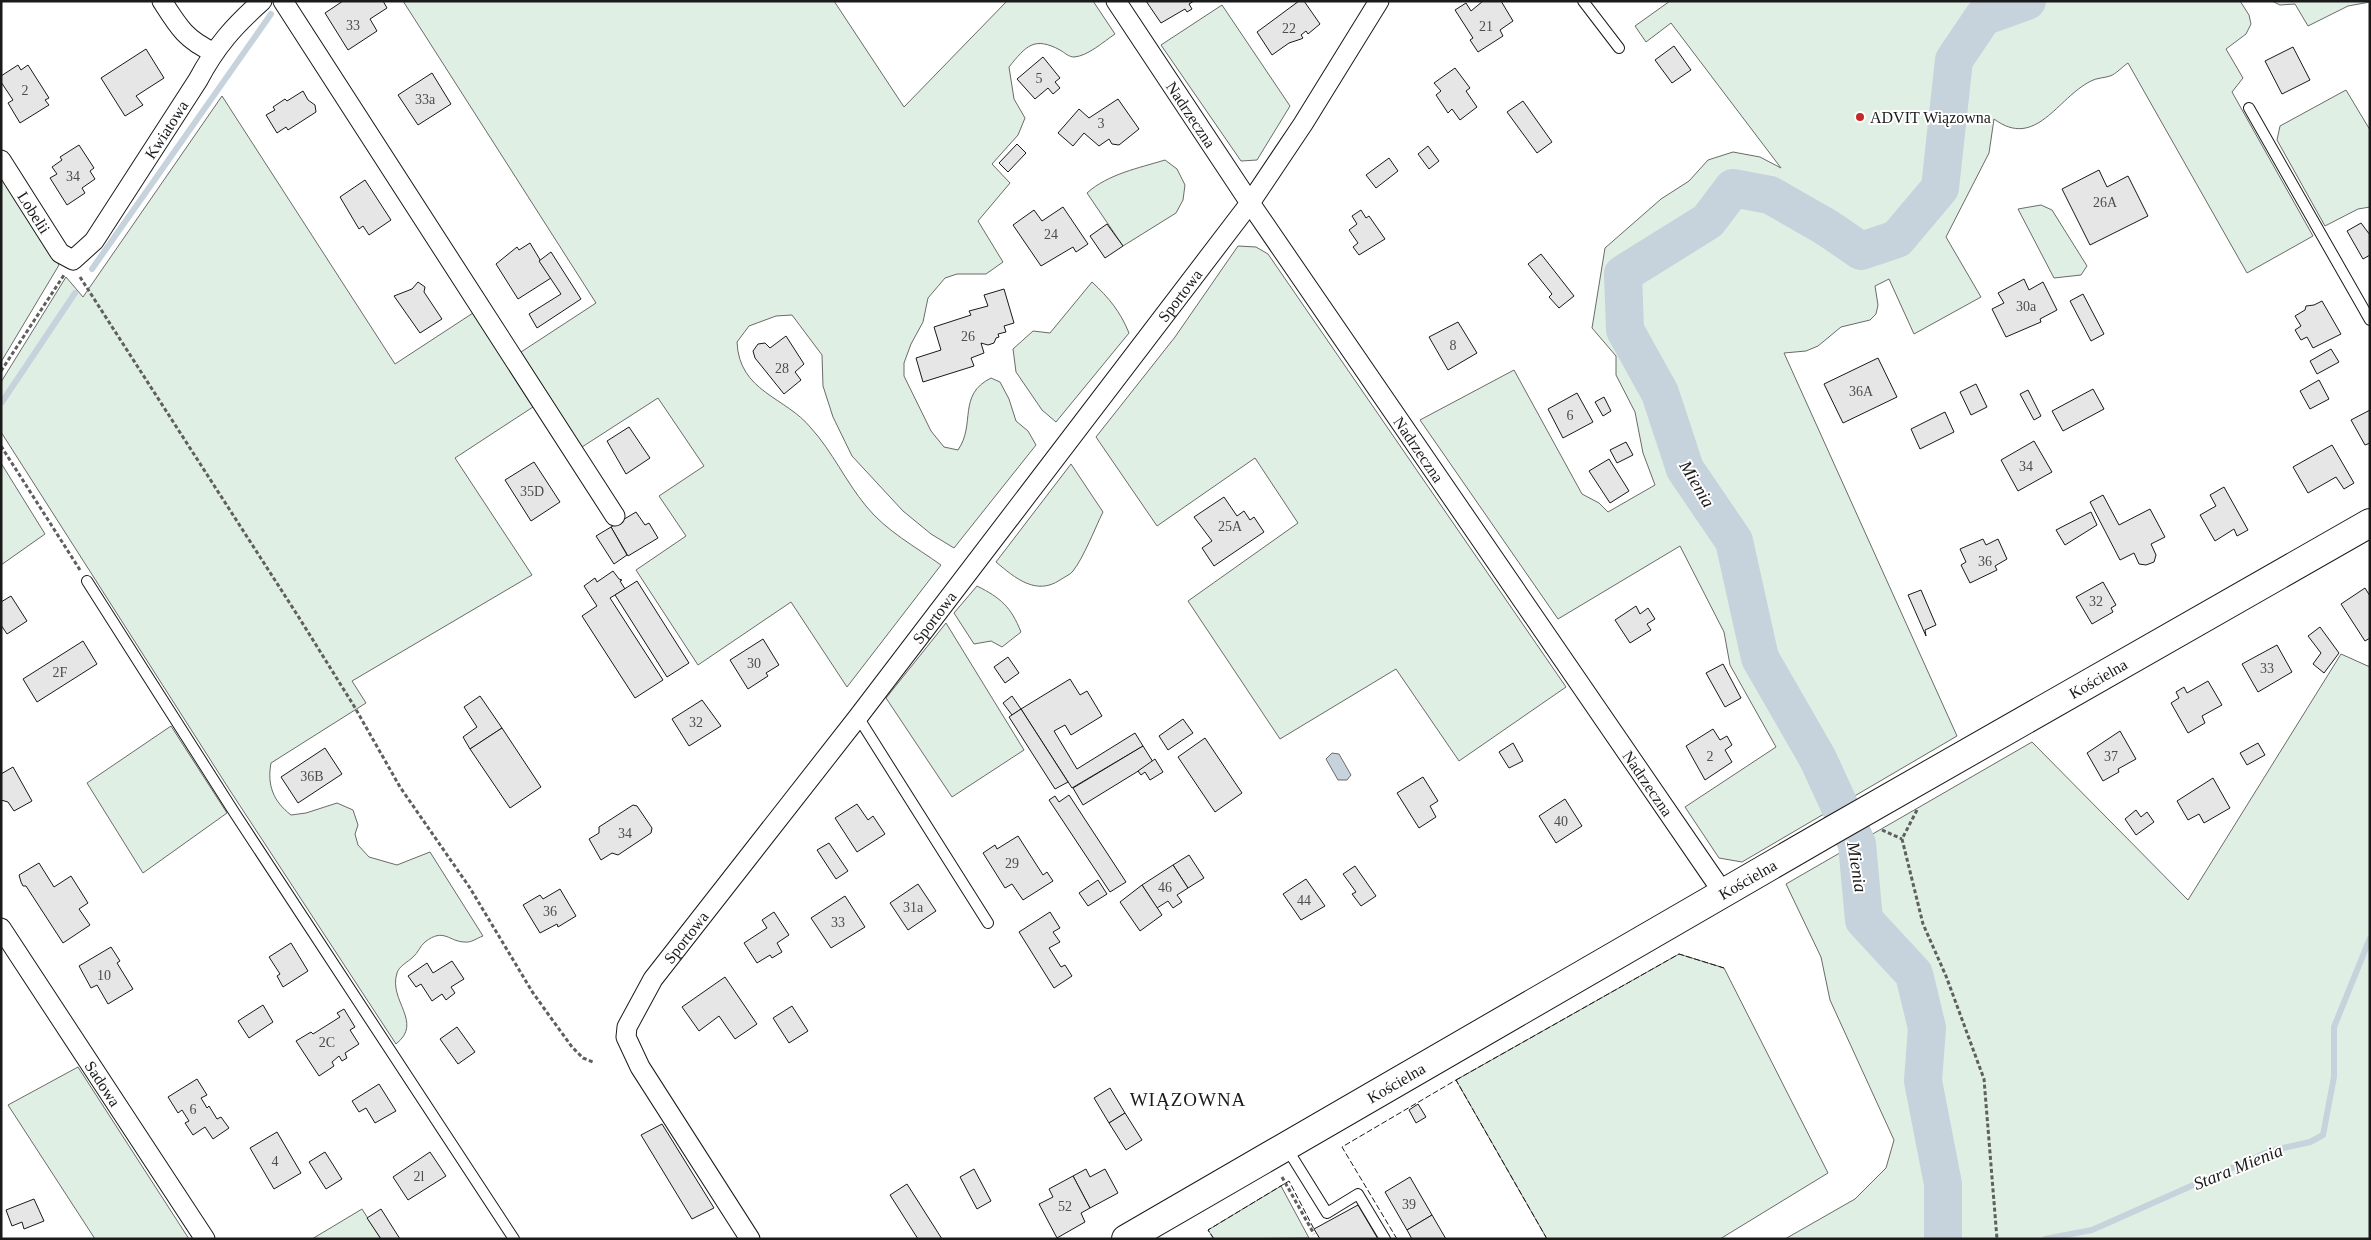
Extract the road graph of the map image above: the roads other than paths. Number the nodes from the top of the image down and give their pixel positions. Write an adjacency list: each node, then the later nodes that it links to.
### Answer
1 (162, 1): 8 (street)
2 (262, 1): 8 (street, Kwiatowa)
3 (283, 1): 14 (street)
4 (1116, 1): 11 (street, Nadrzeczna)
5 (1379, 1): 11 (street, Sportowa)
6 (1583, 1): 7 (lane)
7 (1619, 48)
8 (213, 52): 12 (street, Kwiatowa)
9 (2249, 108): 13 (lane)
10 (1, 160): 12 (street, Lobelii)
11 (1250, 204): 17 (street, Sportowa); 18 (street, Nadrzeczna)
12 (74, 260)
13 (2370, 320)
14 (615, 516)
15 (2370, 523): 18 (street, Kościelna)
16 (87, 581): 23 (lane)
17 (858, 717): 19 (lane); 24 (street, Sportowa)
18 (1724, 894): 21 (street, Kościelna)
19 (988, 923)
20 (1, 928): 22 (street, Sadowa)
21 (1286, 1147): 25 (street, Kościelna); 26 (lane)
22 (205, 1239)
23 (514, 1239)
24 (750, 1239)
25 (1126, 1239)
26 (1385, 1239)

